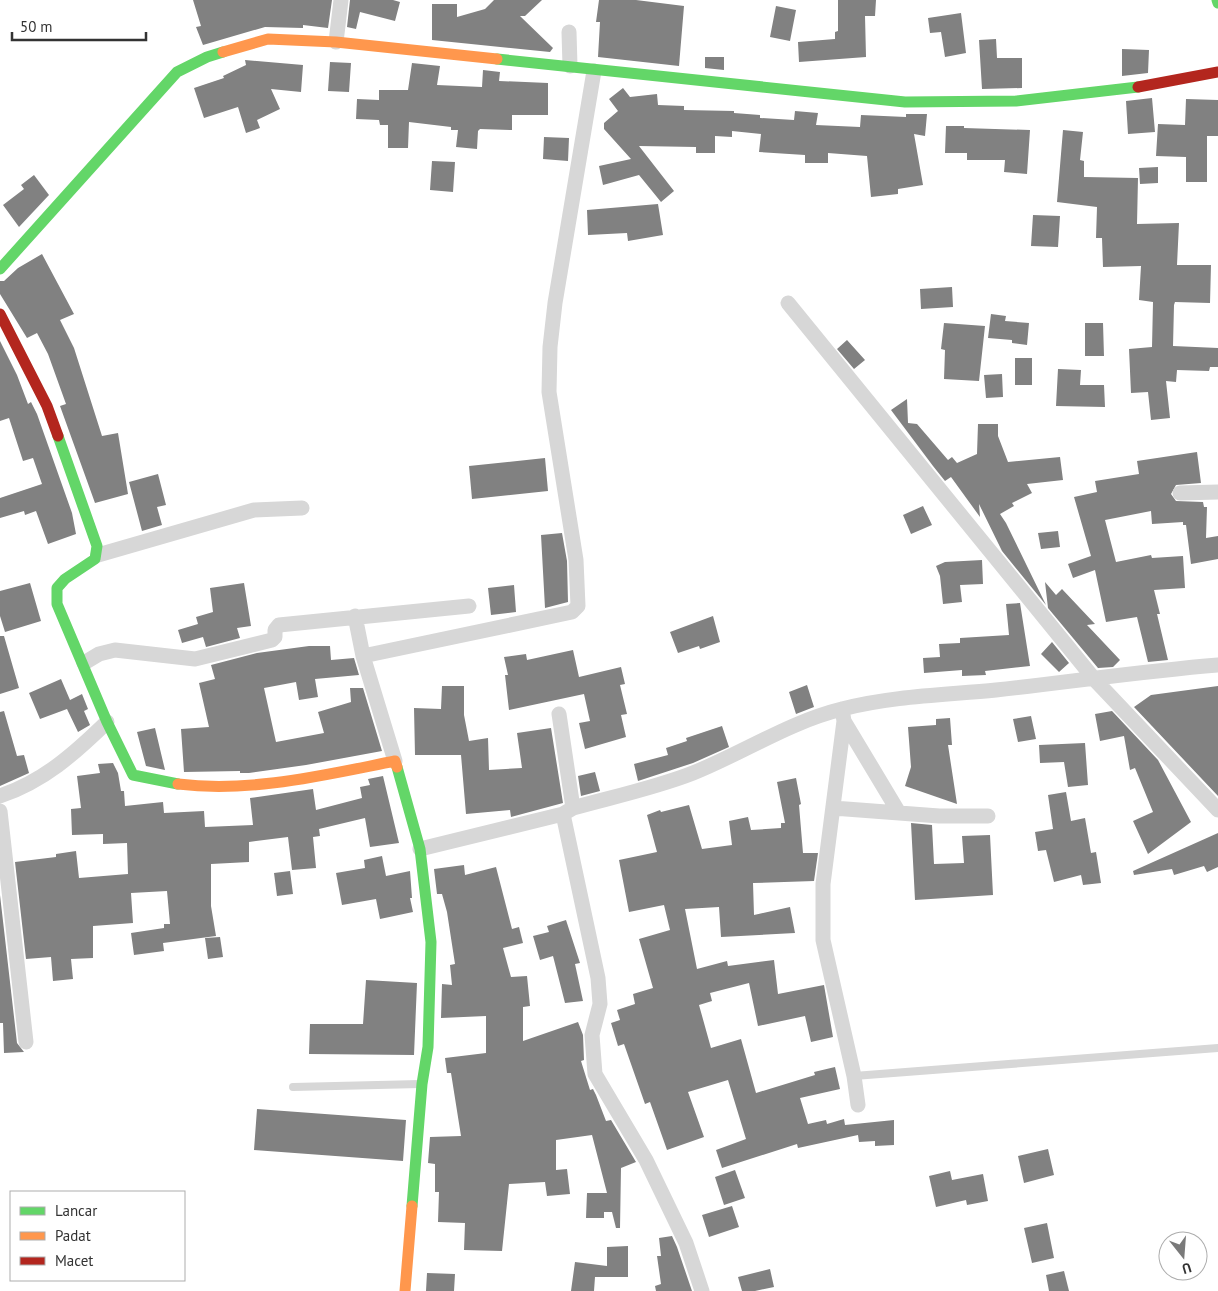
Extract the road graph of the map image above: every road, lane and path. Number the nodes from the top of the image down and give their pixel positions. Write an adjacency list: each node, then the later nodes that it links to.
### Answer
1 (341, 0): 3 (street)
2 (569, 32): 4 (street)
3 (336, 42): 4 (street); 7 (street)
4 (570, 66): 5 (street)
5 (594, 71): 6 (street); 16 (street)
6 (1218, 72)
7 (0, 269)
8 (788, 303): 19 (street)
9 (0, 314): 13 (street)
10 (1218, 492): 11 (street)
11 (1180, 493)
12 (302, 508): 13 (street)
13 (98, 555): 17 (street)
14 (469, 606): 15 (street)
15 (354, 616): 16 (street); 17 (street)
16 (364, 656): 23 (street)
17 (84, 663): 22 (street)
18 (1218, 665): 19 (street)
19 (1095, 680): 21 (street); 26 (street)
20 (559, 714): 28 (street)
21 (843, 715): 25 (street); 28 (street); 29 (street)
22 (107, 722): 23 (street); 24 (street)
23 (395, 761): 31 (street)
24 (0, 796)
25 (833, 808): 29 (street); 34 (street)
26 (1218, 810)
27 (0, 811): 32 (street)
28 (568, 811): 31 (street); 39 (street)
29 (898, 811): 30 (street)
30 (988, 816)
31 (420, 849): 35 (street)
32 (26, 1042)
33 (1218, 1048): 34 (lane)
34 (854, 1076): 37 (street)
35 (422, 1084): 36 (lane); 38 (street)
36 (293, 1087)
37 (858, 1105)
38 (405, 1291)
39 (702, 1291)

